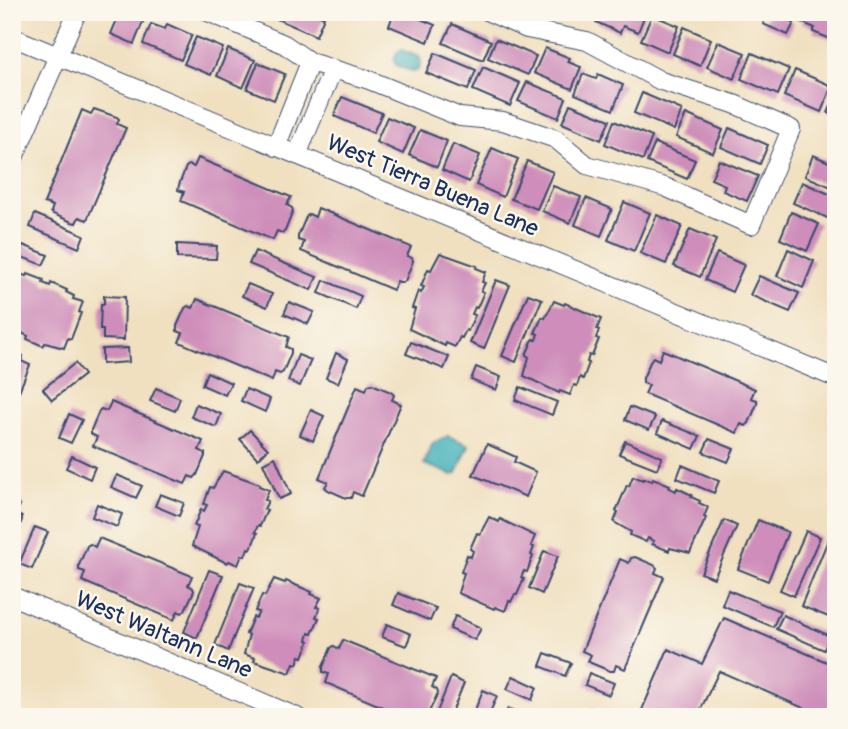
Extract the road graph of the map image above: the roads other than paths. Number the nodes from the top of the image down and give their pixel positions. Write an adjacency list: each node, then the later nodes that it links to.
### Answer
1 (77, 12): 5 (street)
2 (208, 12): 6 (street)
3 (489, 12): 7 (street)
4 (12, 37): 5 (street, West Tierra Buena Lane)
5 (58, 57): 10 (street, West Tierra Buena Lane); 12 (street)
6 (310, 62): 7 (street); 8 (street)
7 (333, 69): 9 (street)
8 (300, 86): 9 (street); 10 (street)
9 (322, 95): 11 (street)
10 (276, 147): 11 (street, West Tierra Buena Lane)
11 (297, 155): 13 (street, West Tierra Buena Lane)
12 (12, 162)
13 (836, 378)
14 (12, 596): 15 (street, West Waltann Lane)
15 (297, 717)

